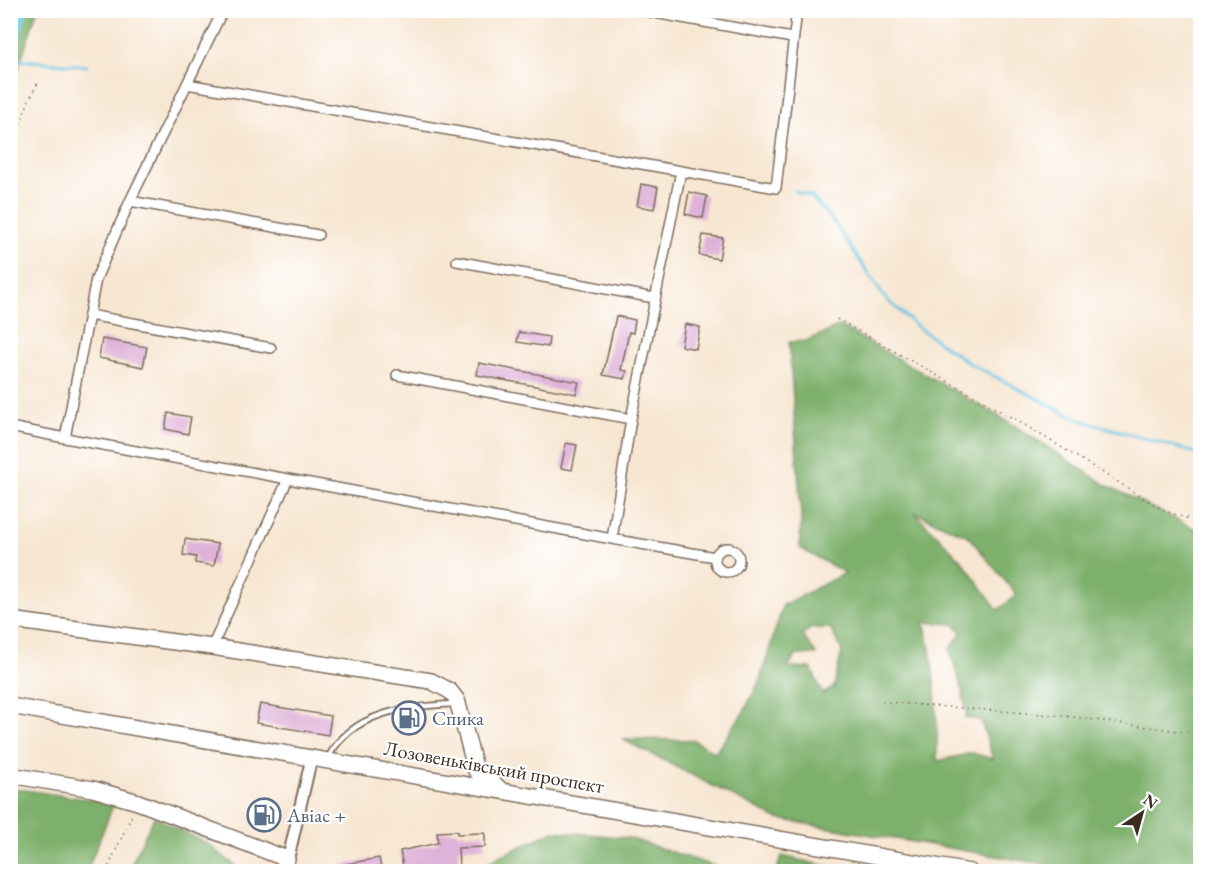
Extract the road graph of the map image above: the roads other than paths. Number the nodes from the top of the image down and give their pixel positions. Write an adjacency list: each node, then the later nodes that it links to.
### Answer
1 (223, 10): 5 (street)
2 (638, 10): 4 (street)
3 (797, 10): 4 (street)
4 (792, 38): 6 (street)
5 (187, 84): 6 (street); 7 (street)
6 (681, 171): 10 (street)
7 (130, 201): 8 (street); 11 (street)
8 (318, 234)
9 (457, 261): 10 (street)
10 (654, 298): 14 (street)
11 (88, 315): 12 (street); 16 (street)
12 (271, 348)
13 (397, 375): 14 (street)
14 (631, 419): 18 (street)
15 (10, 427): 16 (street)
16 (65, 438): 17 (street)
17 (288, 479): 18 (street); 21 (street)
18 (612, 539): 19 (street)
19 (715, 557)
20 (10, 620): 21 (highway)
21 (212, 647): 22 (highway)
22 (458, 704): 25 (lane); 27 (highway)
23 (10, 705): 24 (highway, Лозовеньківський проспект)
24 (312, 756): 25 (highway, Лозовеньківський проспект); 28 (street)
25 (328, 758): 27 (highway, Лозовеньківський проспект)
26 (10, 775): 28 (highway)
27 (501, 790): 29 (highway, Лозовеньківський проспект)
28 (286, 865)
29 (970, 872)

